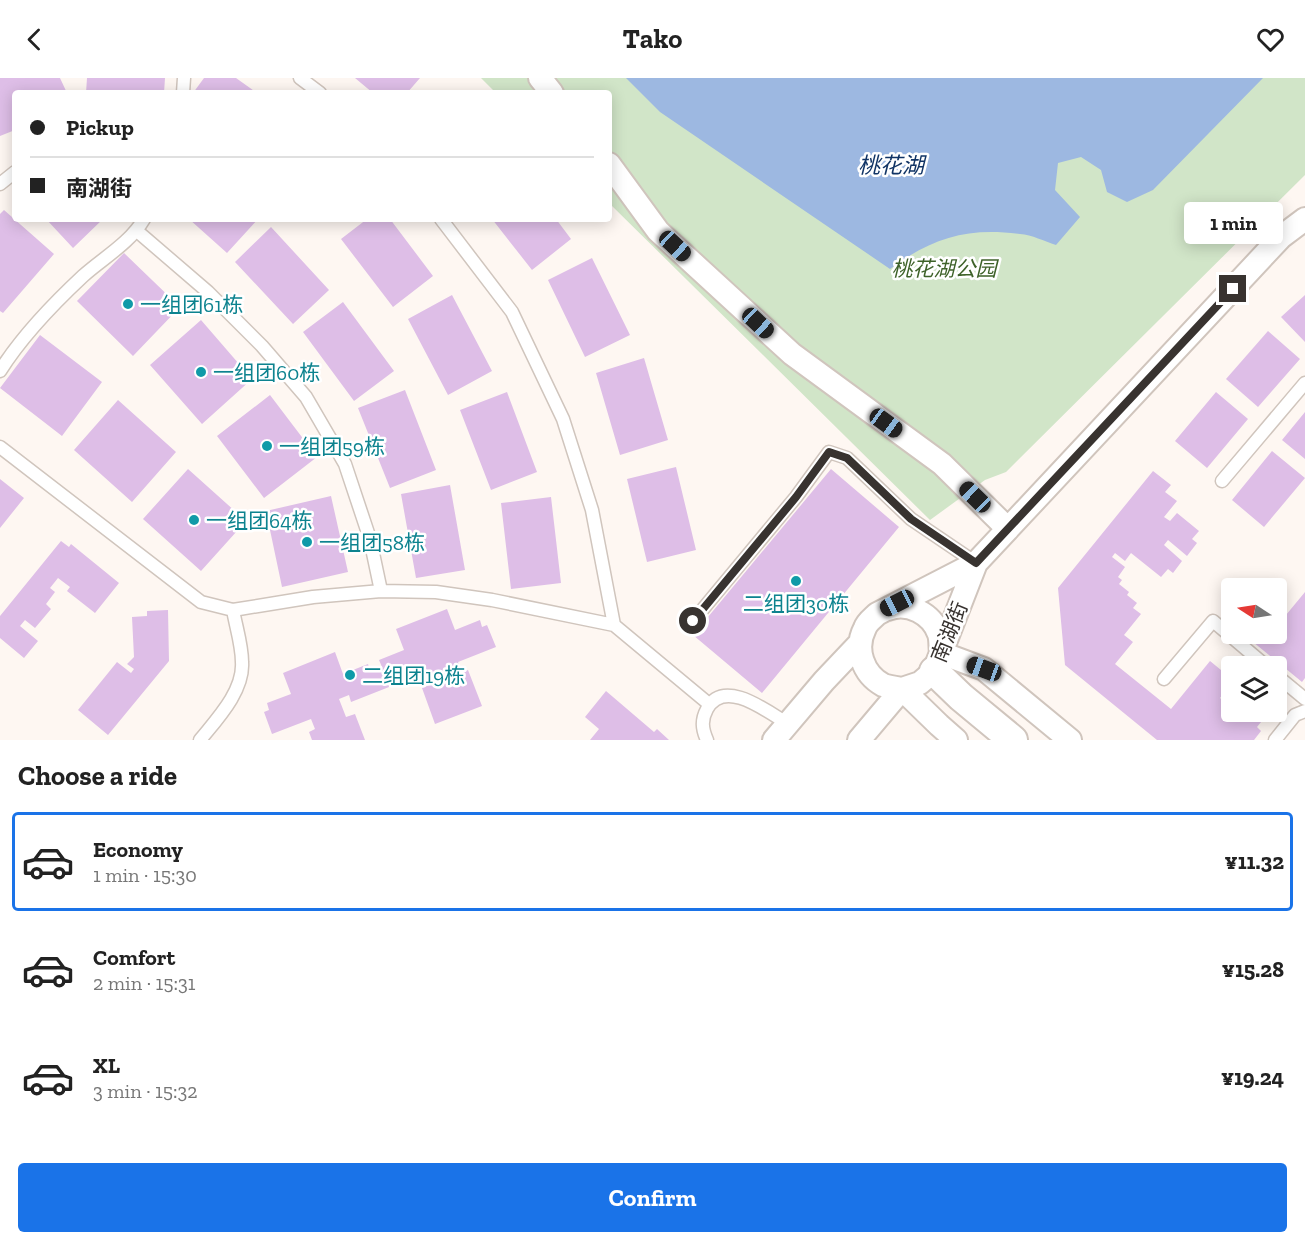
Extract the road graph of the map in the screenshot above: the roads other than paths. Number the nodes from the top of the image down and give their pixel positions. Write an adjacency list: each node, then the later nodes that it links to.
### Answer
1 (300, 78): 3 (lane)
2 (540, 78): 4 (street)
3 (316, 90)
4 (550, 90)
5 (612, 168): 16 (street)
6 (12, 174): 7 (lane)
7 (0, 184)
8 (1305, 219): 16 (street, 南湖街)
9 (142, 222): 11 (lane)
10 (443, 222): 21 (lane)
11 (137, 231): 12 (lane); 18 (lane)
12 (0, 371)
13 (1305, 383): 15 (lane)
14 (0, 447): 19 (lane)
15 (1222, 481)
16 (1008, 529): 17 (street, 南湖街)
17 (976, 563): 20 (lane); 22 (street, 南湖街); 24 (street, 南湖街)
18 (381, 591): 19 (lane); 21 (lane)
19 (232, 610): 32 (lane)
20 (693, 621)
21 (614, 625): 29 (lane)
22 (867, 628): 24 (street); 27 (street); 31 (street, 南湖街)
23 (1254, 656): 25 (lane)
24 (937, 662): 27 (street, 南湖街); 36 (street); 37 (street)
25 (1164, 679)
26 (1287, 684): 28 (lane)
27 (902, 689): 34 (street, 南湖街); 35 (street)
28 (1305, 699)
29 (710, 704): 31 (lane); 33 (lane)
30 (1305, 711): 38 (lane)
31 (781, 732)
32 (200, 740)
33 (707, 740)
34 (859, 740)
35 (956, 740)
36 (1013, 740)
37 (1070, 740)
38 (1275, 740)

